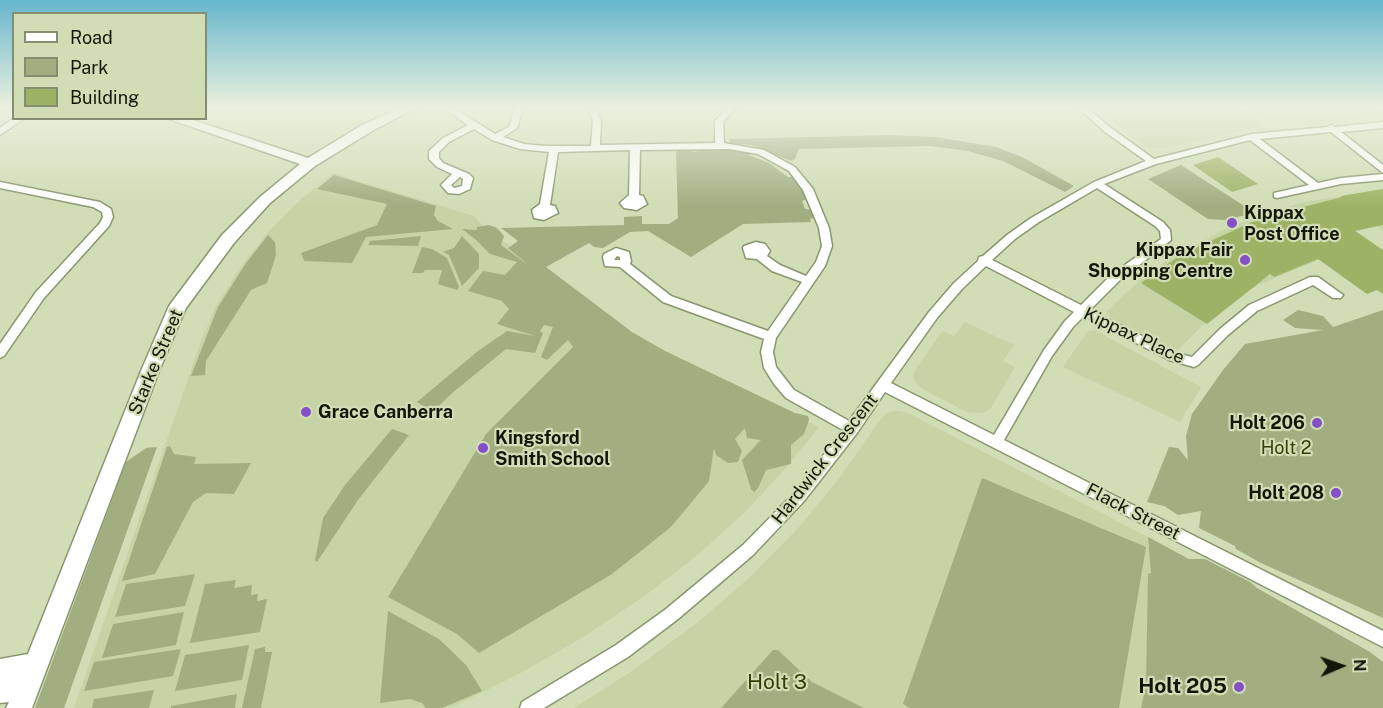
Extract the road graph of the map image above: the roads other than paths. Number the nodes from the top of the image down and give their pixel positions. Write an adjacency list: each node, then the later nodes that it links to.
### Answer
1 (240, 140): 16 (street)
2 (348, 140): 16 (street, Starke Street)
3 (446, 140): 18 (street)
4 (501, 140): 13 (street)
5 (596, 140): 14 (street)
6 (720, 140): 11 (street)
7 (1122, 140): 15 (street)
8 (1240, 140): 15 (street, Hardwick Crescent)
9 (1256, 140): 22 (street)
10 (1346, 140): 17 (street)
11 (720, 145): 12 (street); 29 (street)
12 (635, 147): 14 (street); 24 (street)
13 (554, 148): 14 (street); 25 (street)
14 (595, 148)
15 (1153, 162): 20 (street, Hardwick Crescent)
16 (310, 163): 39 (street, Starke Street)
17 (1383, 170)
18 (458, 173)
19 (1383, 177): 22 (street)
20 (1097, 184): 27 (street, Hardwick Crescent); 31 (street)
21 (0, 185): 33 (street)
22 (1316, 185): 23 (street)
23 (1277, 195)
24 (634, 197)
25 (545, 207)
26 (760, 256): 29 (street)
27 (983, 260): 31 (street, Kippax Place); 34 (street, Hardwick Crescent)
28 (623, 264): 32 (street)
29 (809, 281): 32 (street)
30 (1337, 295): 31 (street, Kippax Place)
31 (1080, 311): 36 (street)
32 (770, 337): 35 (street)
33 (0, 353)
34 (883, 385): 35 (street, Hardwick Crescent); 36 (street, Flack Street)
35 (852, 429): 41 (street, Hardwick Crescent)
36 (996, 443): 37 (street, Flack Street)
37 (1383, 639)
38 (0, 671): 39 (street)
39 (27, 687): 40 (street)
40 (0, 691)
41 (528, 708)

